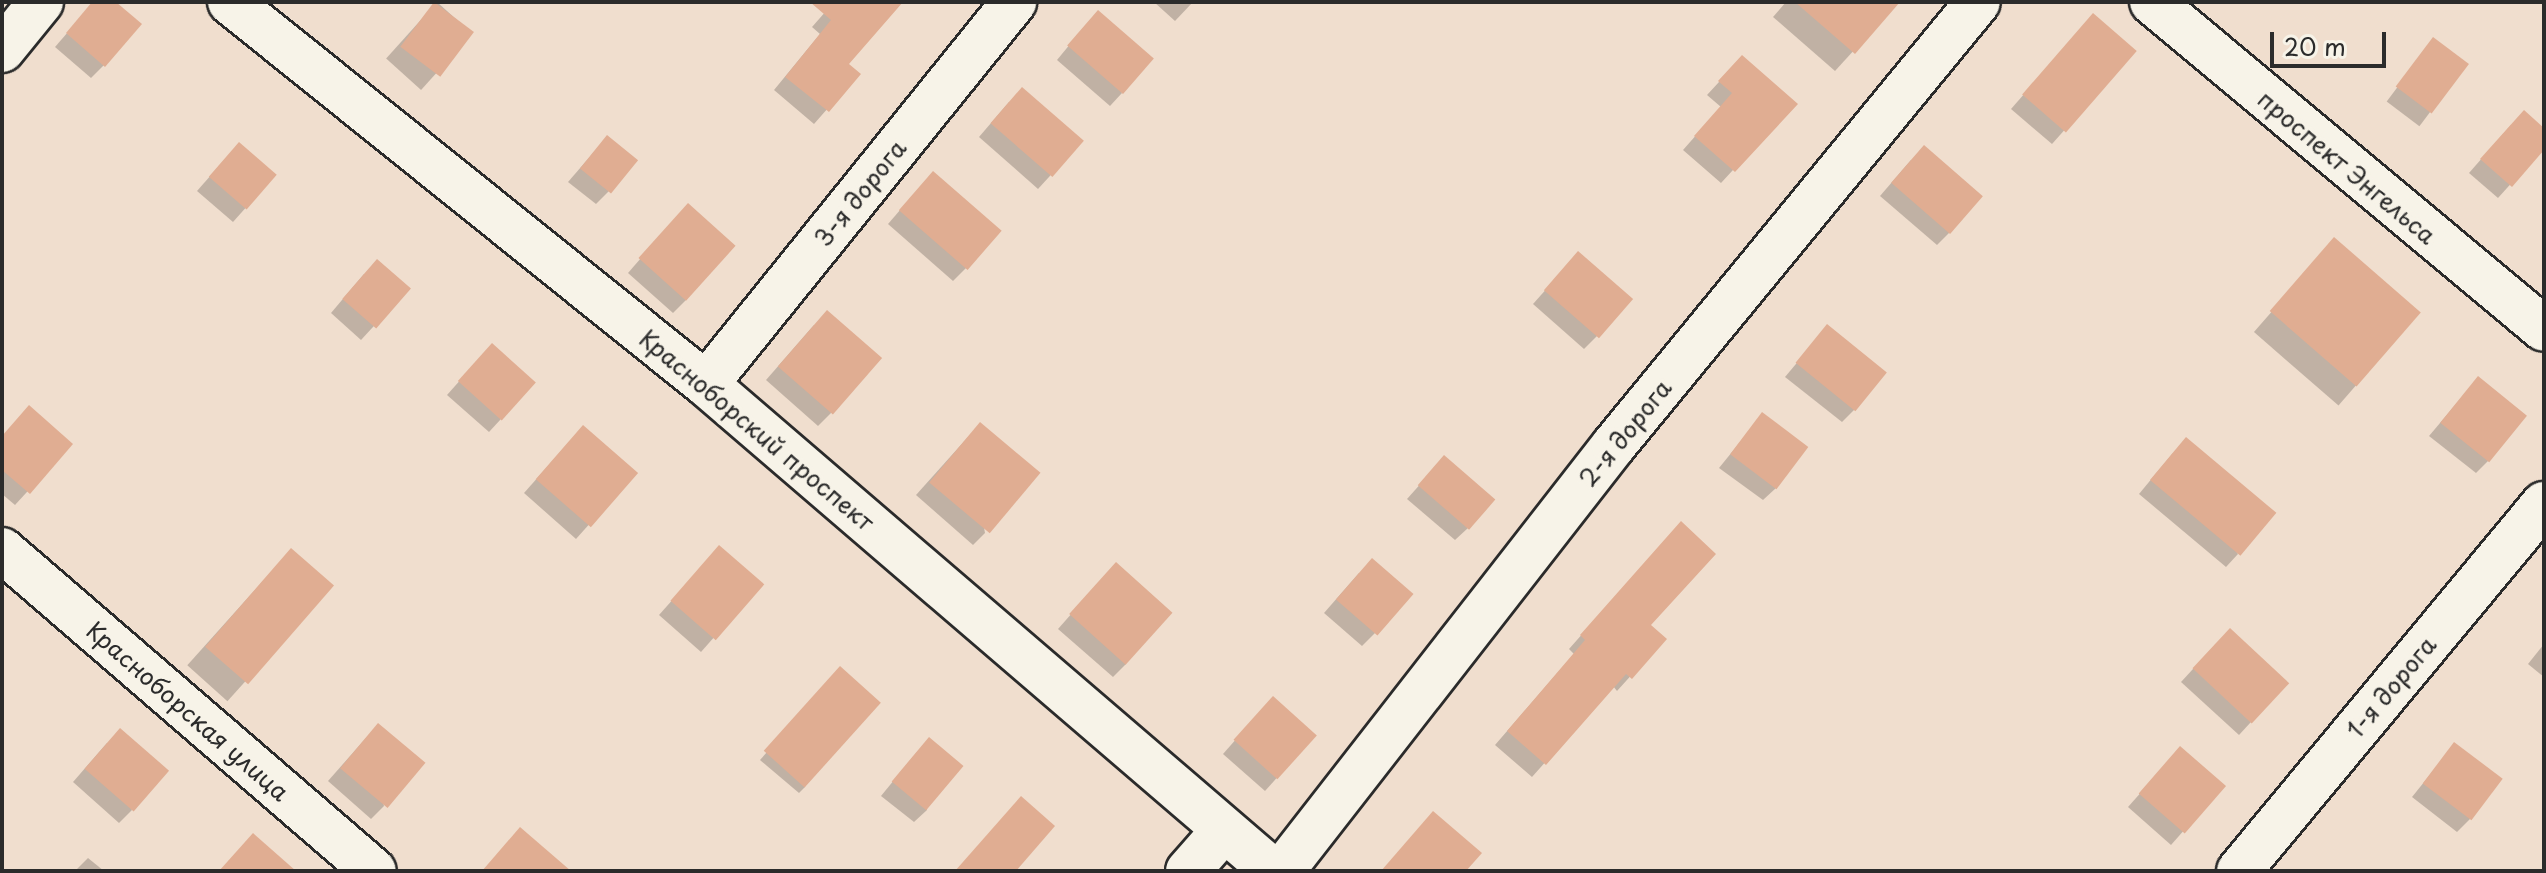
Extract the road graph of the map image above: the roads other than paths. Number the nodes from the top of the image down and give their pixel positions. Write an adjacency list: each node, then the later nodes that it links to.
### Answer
1 (41, 2): 6 (street)
2 (230, 2): 8 (street, Красноборский проспект)
3 (1014, 2): 8 (street, 3-я дорога)
4 (1978, 2): 15 (street, 2-я дорога)
5 (2152, 2): 7 (street, проспект Энгельса)
6 (2, 50)
7 (2544, 329)
8 (706, 384): 11 (street, Красноборский проспект)
9 (2544, 504): 16 (street, 1-я дорога)
10 (2, 550): 12 (street, Красноборская улица)
11 (1223, 831): 13 (street); 14 (street, Красноборский проспект)
12 (374, 871)
13 (1188, 871)
14 (1273, 871)
15 (1282, 871)
16 (2239, 871)

